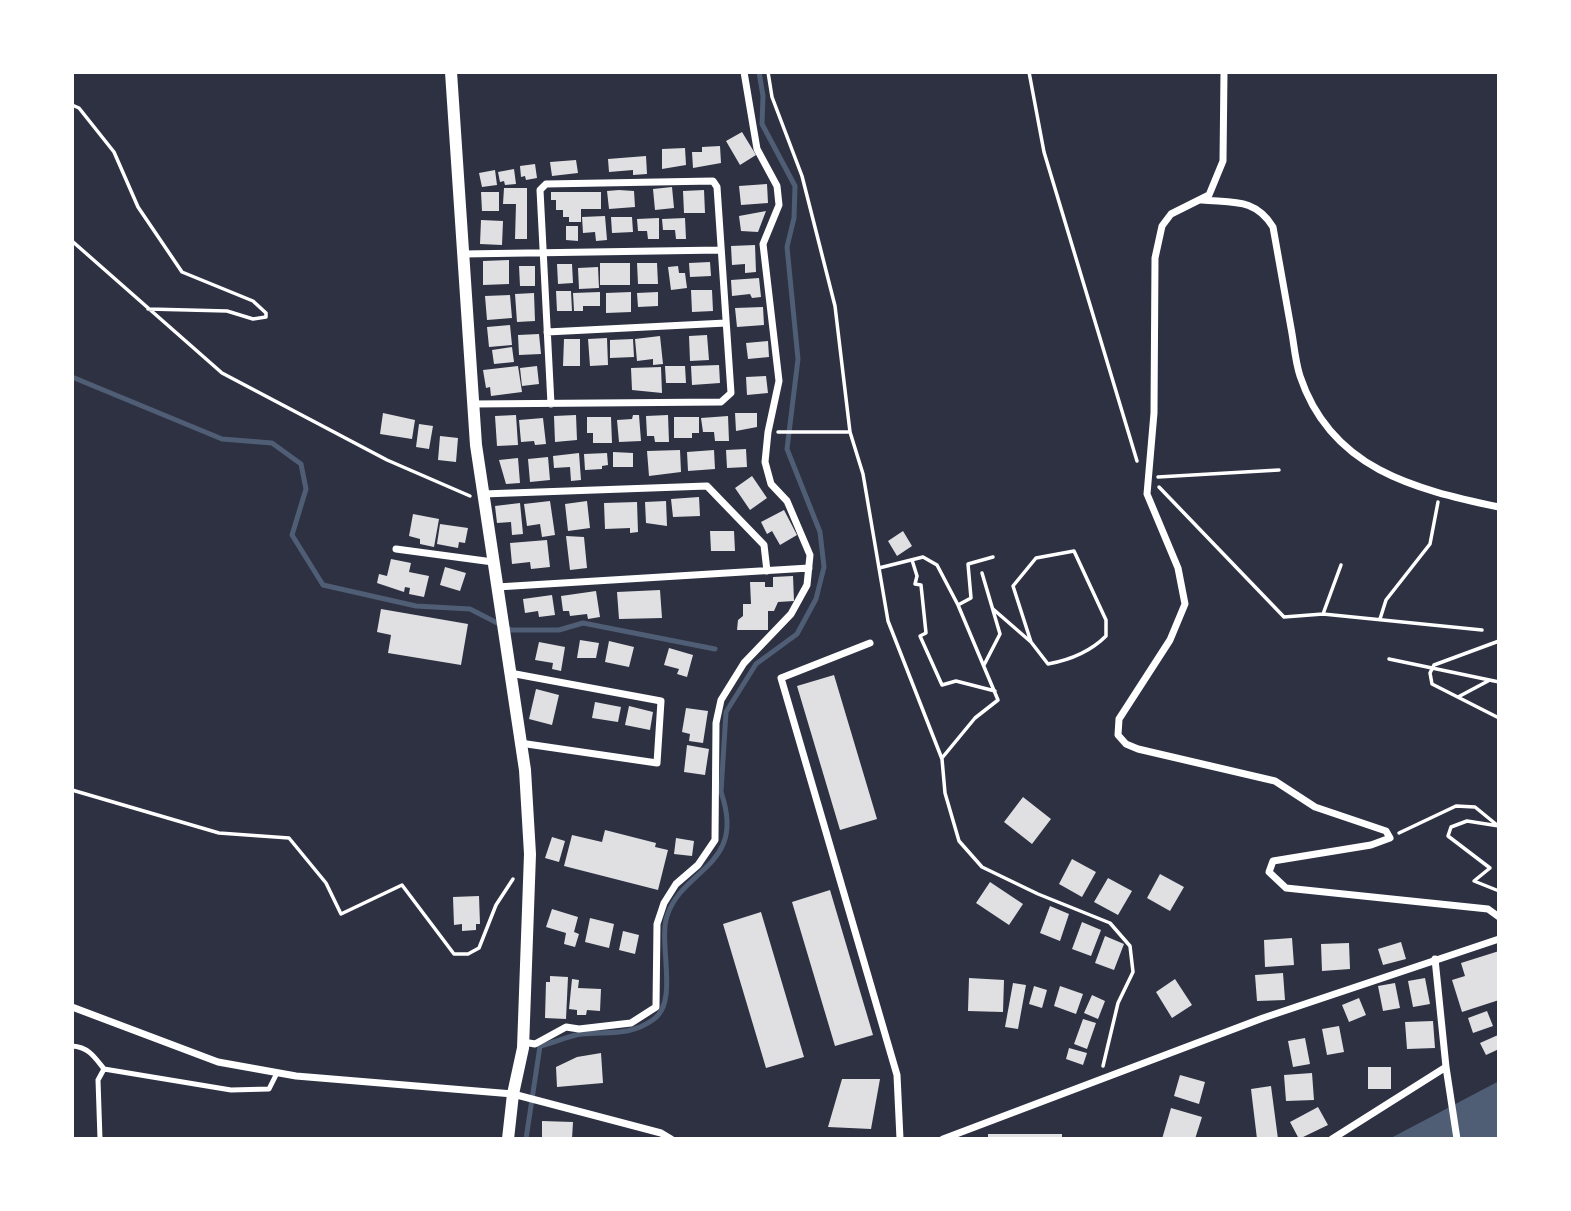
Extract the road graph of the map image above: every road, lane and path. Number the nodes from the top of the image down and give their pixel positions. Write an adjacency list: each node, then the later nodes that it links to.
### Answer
1 (451, 72): 11 (street)
2 (744, 72): 17 (street)
3 (768, 72): 18 (path)
4 (1030, 72): 19 (path)
5 (1224, 72): 7 (street)
6 (72, 105): 12 (path)
7 (1199, 200): 21 (street); 22 (street)
8 (72, 241): 12 (path)
9 (721, 250): 10 (street); 10 (street); 13 (street)
10 (543, 252): 11 (street); 14 (street)
11 (463, 254): 15 (street)
12 (148, 309): 23 (path)
13 (726, 323): 14 (street); 16 (street)
14 (547, 332): 16 (street)
15 (473, 404): 16 (street); 23 (street)
16 (551, 404)
17 (768, 432): 18 (path); 30 (street)
18 (850, 432): 31 (path)
19 (1139, 468)
20 (1279, 470): 21 (path)
21 (1149, 477): 37 (path); 58 (street)
22 (1440, 493): 24 (street); 38 (path)
23 (482, 498): 28 (street); 32 (street)
24 (1499, 507)
25 (396, 549): 28 (street)
26 (993, 557): 35 (path)
27 (912, 560): 31 (path); 35 (path); 49 (path)
28 (493, 562): 34 (street)
29 (1341, 565): 37 (path)
30 (809, 568): 32 (street); 65 (street)
31 (879, 568): 55 (path)
32 (766, 570): 34 (street)
33 (982, 573): 36 (path)
34 (497, 587): 46 (street)
35 (958, 605): 44 (path)
36 (993, 609): 41 (path); 44 (path)
37 (1323, 614): 38 (path)
38 (1380, 619): 39 (path)
39 (1482, 630)
40 (1499, 641): 45 (path)
41 (1031, 642): 41 (path)
42 (870, 643): 75 (street)
43 (1389, 659): 45 (path)
44 (984, 665): 49 (path)
45 (1433, 668): 47 (path); 50 (path)
46 (510, 673): 54 (street); 54 (street)
47 (1490, 680): 48 (path); 50 (path)
48 (1499, 682)
49 (995, 691): 55 (path)
50 (1458, 697): 52 (path)
51 (1499, 710): 52 (path)
52 (1489, 713): 53 (path)
53 (1499, 718)
54 (520, 743): 59 (street)
55 (942, 759): 70 (path)
56 (72, 790): 59 (path)
57 (1499, 827): 58 (path); 60 (path)
58 (1390, 838): 61 (street)
59 (530, 854): 65 (street)
60 (1499, 891)
61 (1499, 917)
62 (1499, 939): 63 (street)
63 (1435, 959): 67 (street); 70 (street)
64 (72, 1007): 69 (street)
65 (523, 1042): 71 (street)
66 (72, 1046): 68 (lane)
67 (1446, 1067): 77 (street); 78 (street)
68 (104, 1069): 69 (lane); 72 (lane)
69 (277, 1073): 71 (street)
70 (1099, 1081): 76 (street)
71 (516, 1095): 73 (street); 74 (street)
72 (100, 1139)
73 (508, 1139)
74 (671, 1139)
75 (901, 1139)
76 (943, 1139)
77 (1332, 1139)
78 (1457, 1139)

